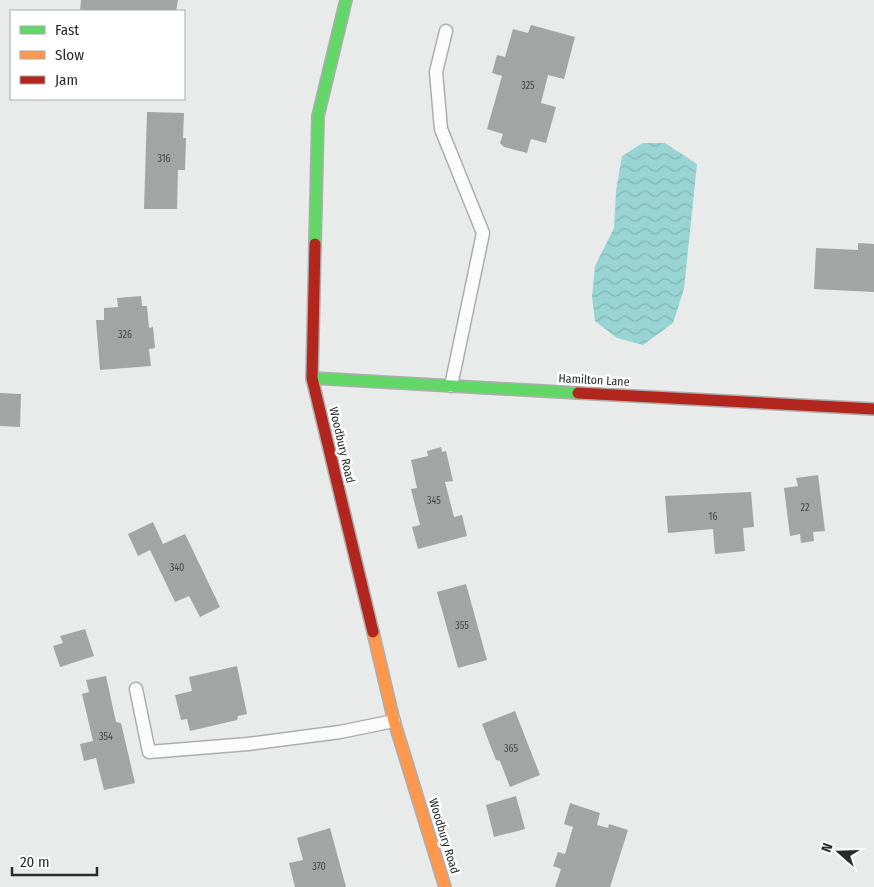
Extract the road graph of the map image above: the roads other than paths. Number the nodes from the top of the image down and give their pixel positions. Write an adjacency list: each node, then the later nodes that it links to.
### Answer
1 (346, 0): 3 (main road, Woodbury Road)
2 (446, 31): 4 (lane)
3 (312, 378): 4 (main road, Hamilton Lane); 7 (main road, Woodbury Road)
4 (451, 386): 5 (main road, Hamilton Lane)
5 (874, 409)
6 (136, 689): 7 (lane)
7 (394, 721): 8 (main road, Woodbury Road)
8 (445, 887)

